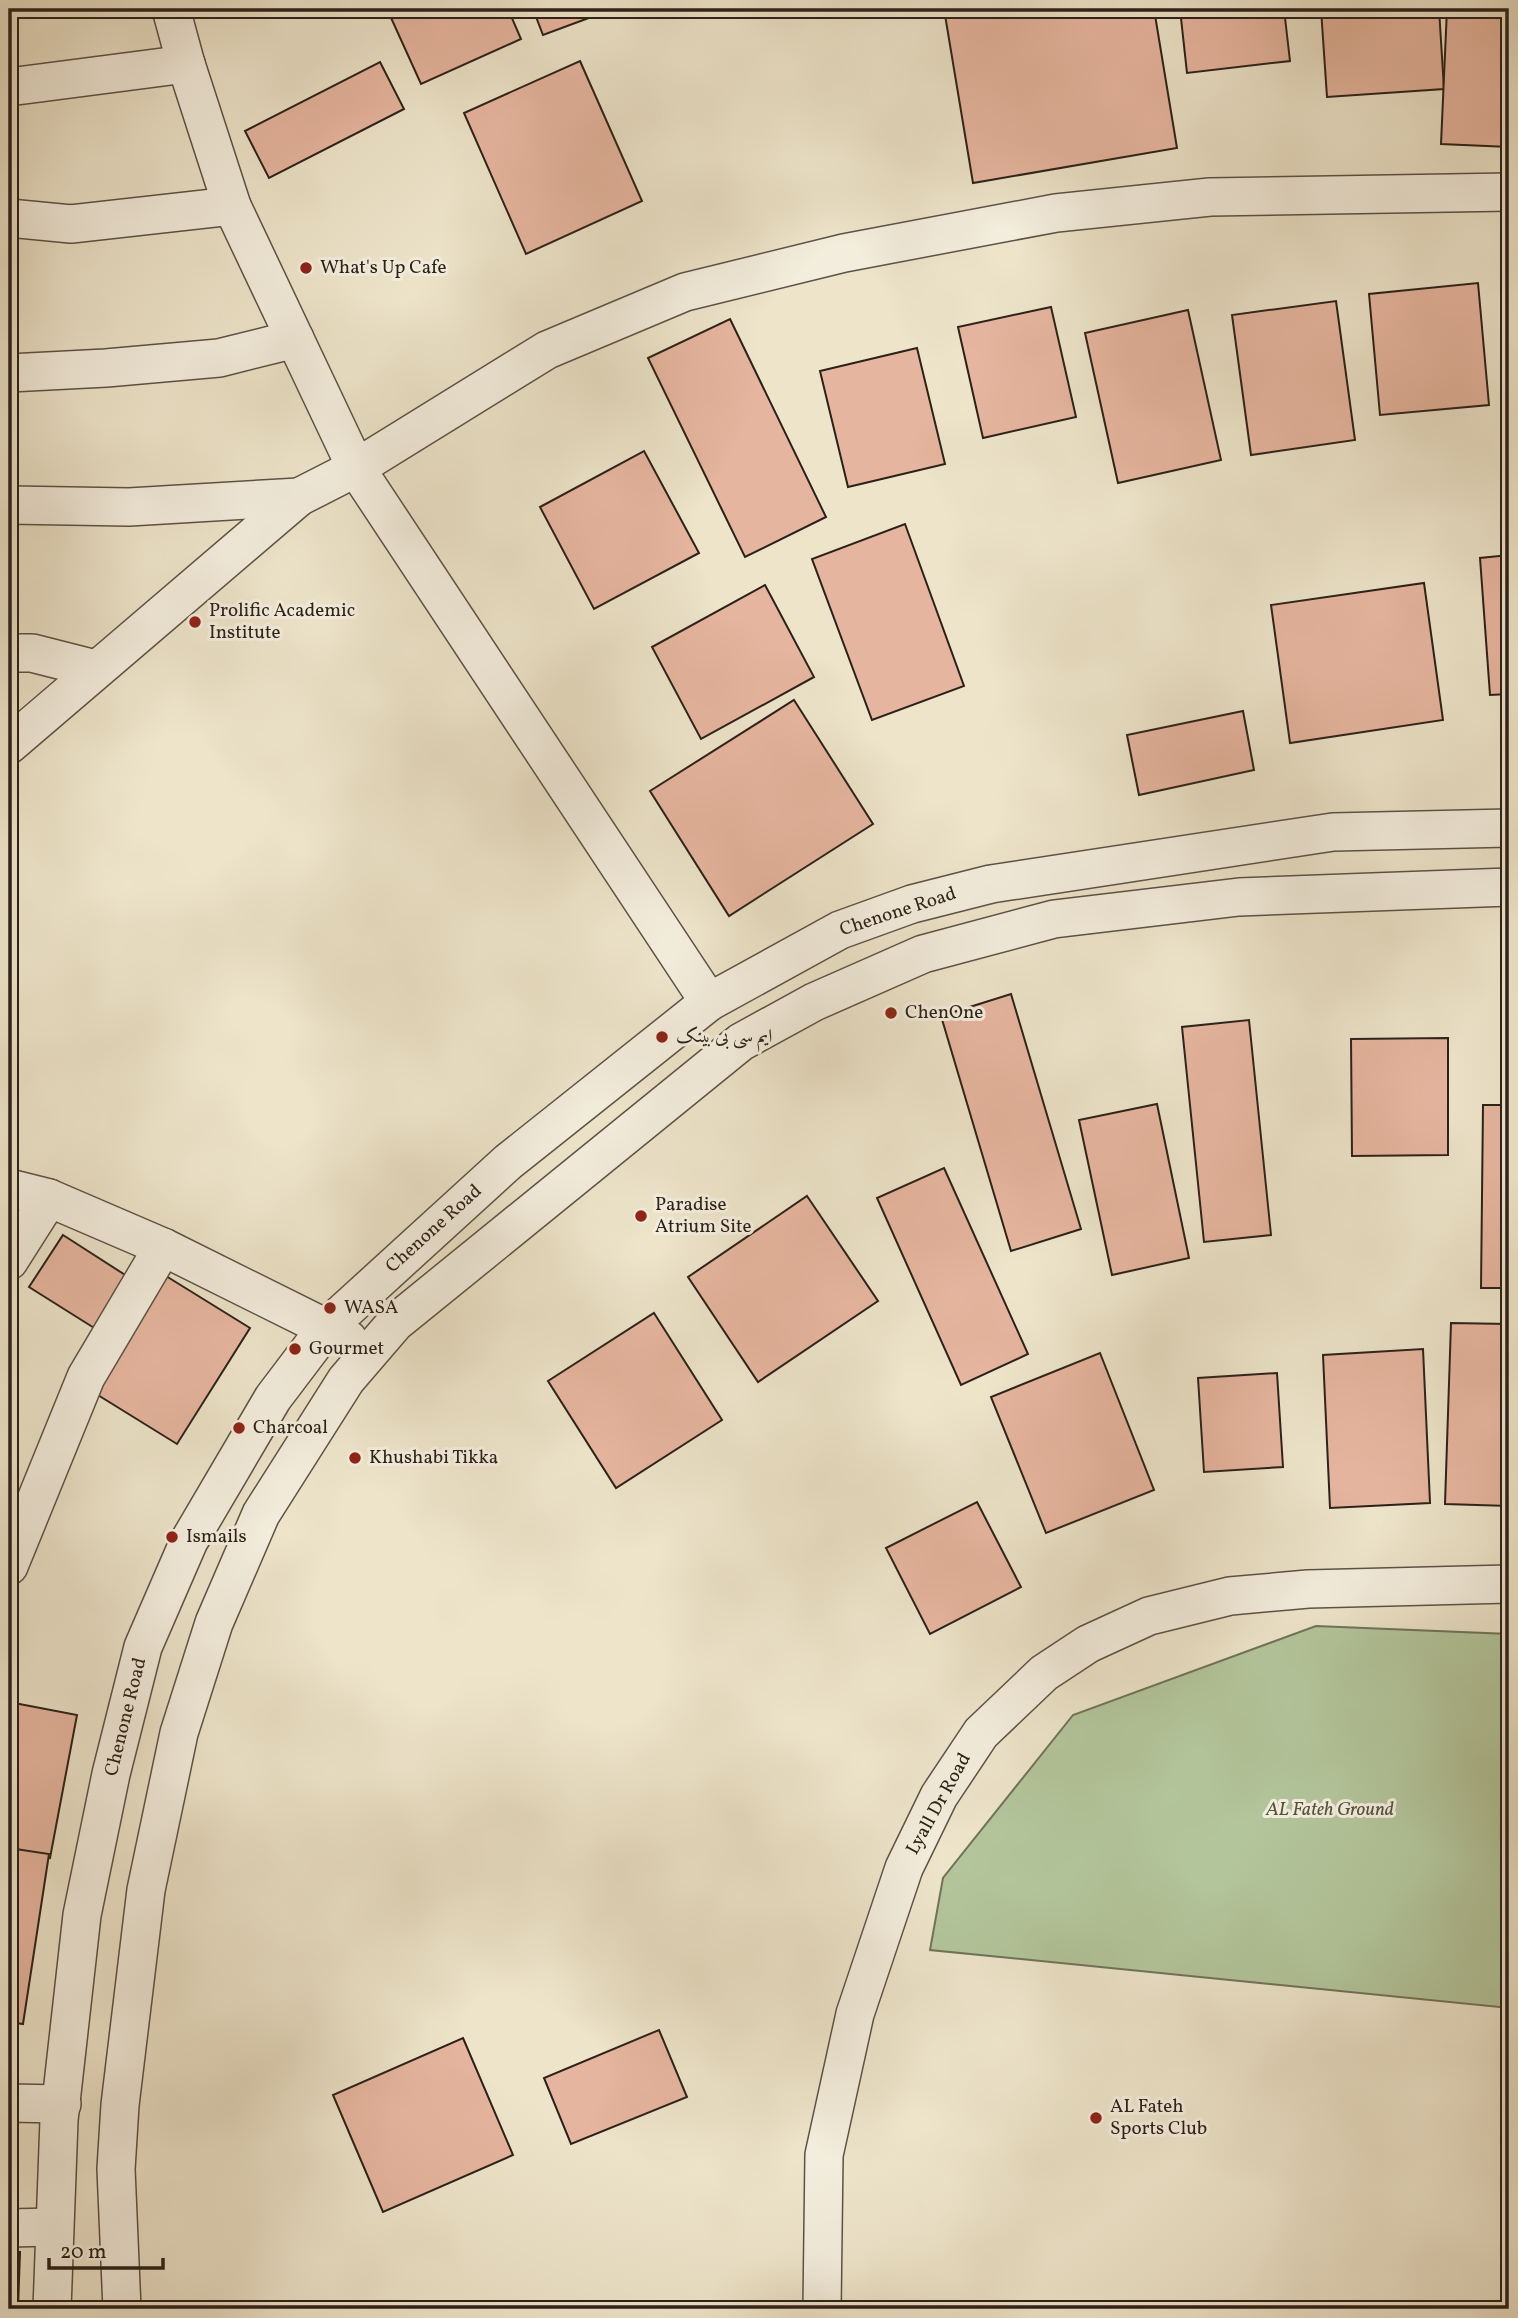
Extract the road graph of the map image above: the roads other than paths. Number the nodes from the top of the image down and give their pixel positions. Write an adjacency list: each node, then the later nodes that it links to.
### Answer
1 (171, 9): 2 (street)
2 (186, 64): 3 (street); 5 (street)
3 (9, 87)
4 (1509, 192): 9 (street)
5 (232, 206): 6 (street); 7 (street)
6 (9, 218)
7 (295, 340): 8 (street); 9 (street)
8 (9, 373)
9 (356, 468): 10 (street); 17 (street)
10 (299, 497): 11 (street); 13 (street)
11 (9, 505)
12 (9, 653): 13 (street)
13 (95, 669): 14 (street)
14 (9, 745)
15 (1509, 828): 17 (street, Chenone Road)
16 (1509, 887): 23 (street)
17 (709, 1002): 22 (street, Chenone Road)
18 (9, 1188): 19 (street)
19 (49, 1198): 20 (street); 21 (street)
20 (163, 1247): 22 (street); 24 (street)
21 (9, 1261)
22 (326, 1328): 23 (street); 27 (street, Chenone Road)
23 (371, 1350): 31 (street)
24 (9, 1566)
25 (1509, 1584): 32 (street, Lyall Dr Road)
26 (9, 2103): 27 (street)
27 (62, 2104): 28 (street, Chenone Road)
28 (53, 2227): 29 (street); 30 (street, Chenone Road)
29 (9, 2228)
30 (52, 2309)
31 (122, 2309)
32 (822, 2309)

